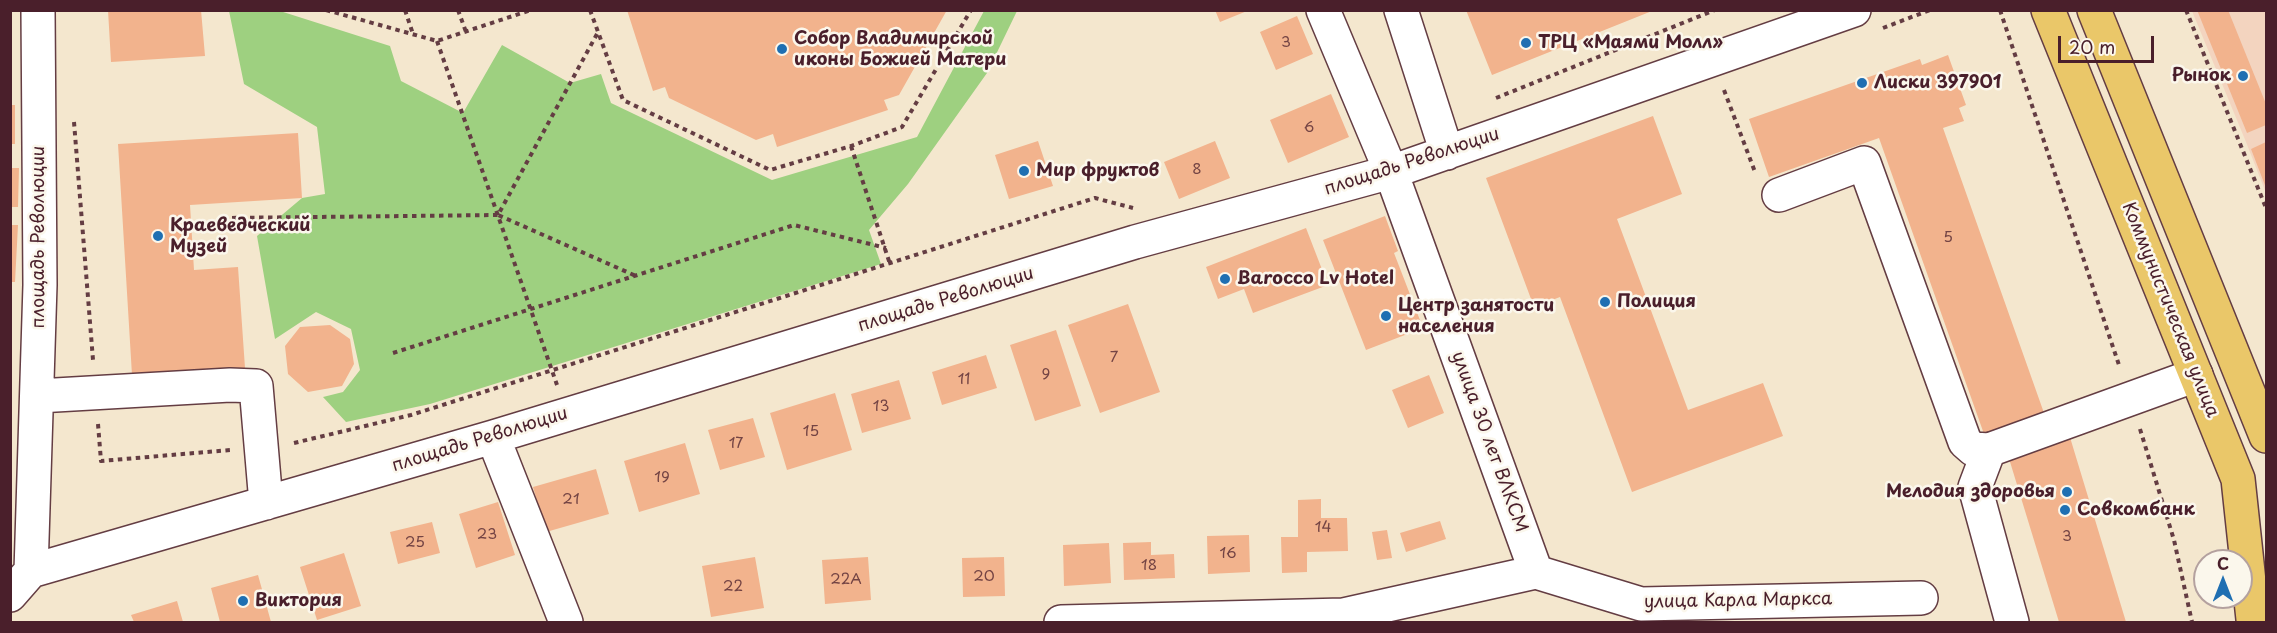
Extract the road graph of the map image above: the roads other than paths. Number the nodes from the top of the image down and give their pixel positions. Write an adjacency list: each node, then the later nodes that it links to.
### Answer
1 (38, 10): 11 (street, площадь Революции)
2 (1323, 10): 8 (street, улица 30 лет ВЛКСМ)
3 (1401, 10): 7 (street)
4 (1854, 10): 7 (street, площадь Революции)
5 (2048, 10): 10 (main road, Коммунистическая улица)
6 (2094, 10): 12 (main road)
7 (1448, 153): 8 (street, площадь Революции)
8 (1391, 172): 13 (street, площадь Революции); 16 (street, улица 30 лет ВЛКСМ)
9 (1779, 195): 14 (street)
10 (2196, 375): 14 (street); 19 (main road, Коммунистическая улица)
11 (38, 396): 15 (street); 17 (street, площадь Революции)
12 (2266, 436)
13 (493, 437): 15 (street, площадь Революции); 21 (street)
14 (1989, 450): 23 (street)
15 (266, 503): 17 (street, площадь Революции)
16 (1536, 572): 18 (street, улица Карла Маркса); 20 (street, улица Карла Маркса)
17 (21, 583)
18 (1921, 598)
19 (2257, 614)
20 (1341, 619): 22 (street, улица Карла Маркса)
21 (566, 622)
22 (1061, 622)
23 (2012, 622)

